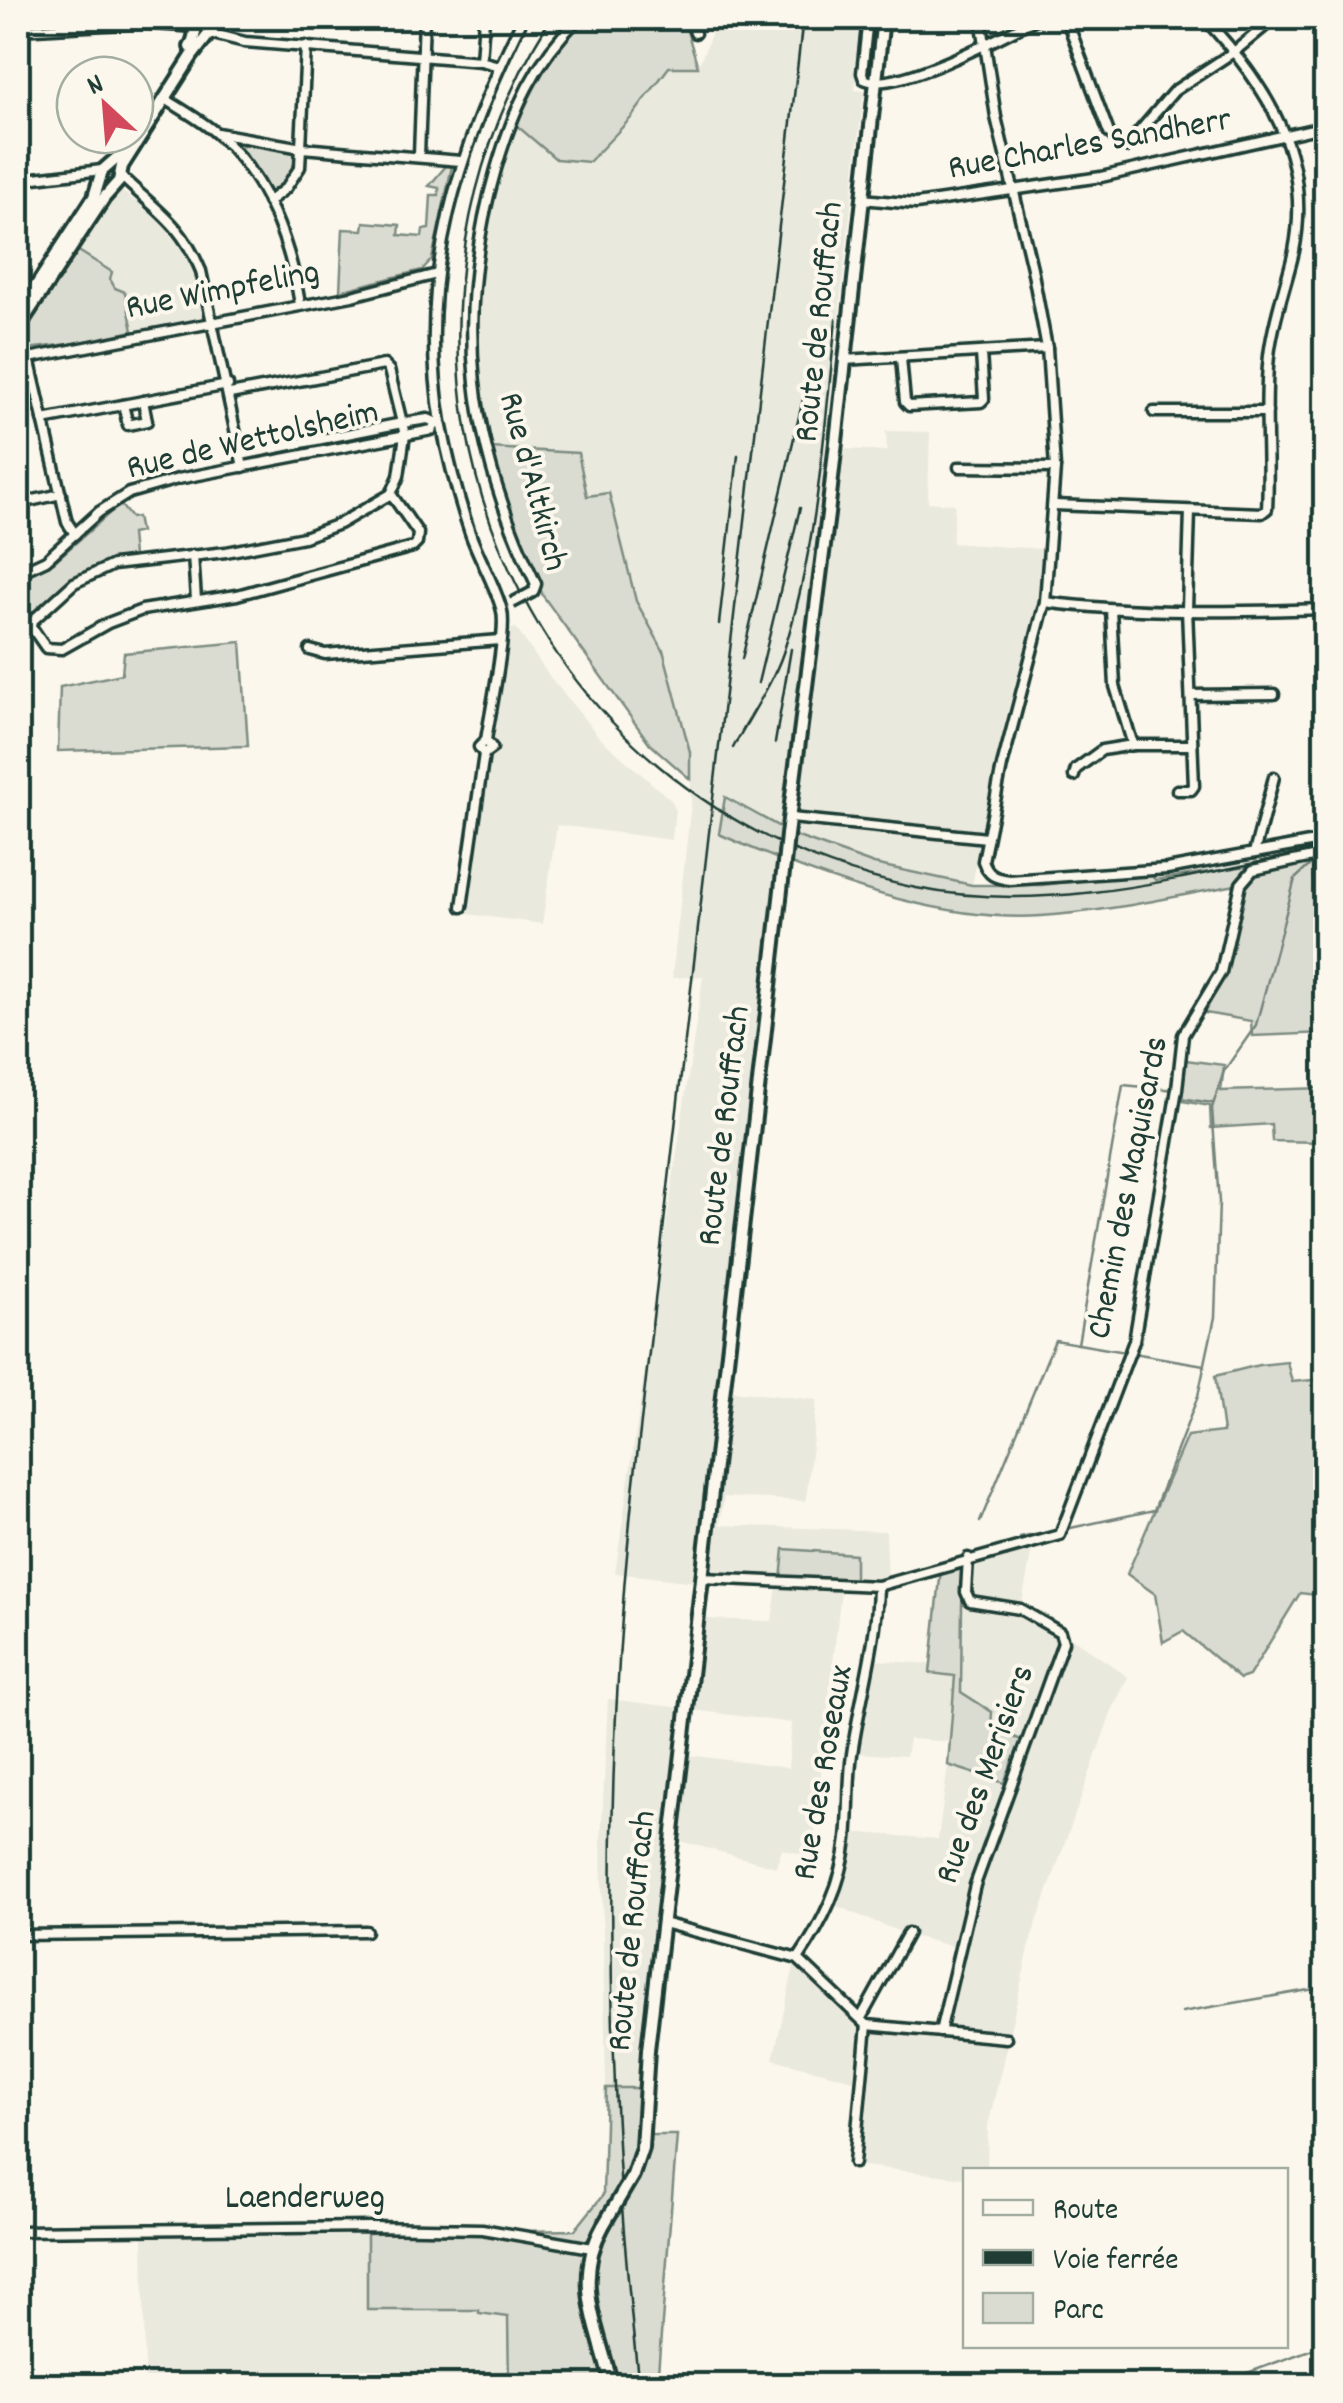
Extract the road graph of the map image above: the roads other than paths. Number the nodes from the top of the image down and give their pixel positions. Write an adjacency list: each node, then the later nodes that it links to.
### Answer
1 (424, 18): 21 (street)
2 (484, 18): 22 (street)
3 (523, 18): 23 (street)
4 (580, 18): 76 (street, Rue d'Altkirch, bridge)
5 (690, 18): 17 (street)
6 (868, 18): 24 (street, Route de Rouffach)
7 (883, 18): 24 (main road, Route de Rouffach)
8 (981, 18): 18 (street)
9 (1038, 18): 18 (street)
10 (1066, 18): 31 (street)
11 (1204, 18): 20 (street)
12 (1276, 18): 20 (street)
13 (140, 20): 14 (street); 15 (street)
14 (47, 22): 16 (street)
15 (206, 22): 19 (street); 25 (main road); 33 (main road)
16 (18, 30)
17 (695, 33)
18 (984, 45): 24 (street); 36 (street)
19 (306, 46): 21 (street); 29 (street)
20 (1235, 51): 28 (street); 31 (street)
21 (422, 56): 22 (street); 30 (street)
22 (481, 61): 23 (street)
23 (499, 66): 32 (street)
24 (875, 83): 37 (main road, Route de Rouffach)
25 (164, 98): 27 (street); 35 (main road)
26 (1326, 126): 28 (street, Rue Charles Sandherr)
27 (217, 133): 29 (street); 38 (street)
28 (1284, 137): 31 (street, Rue Charles Sandherr); 54 (street)
29 (302, 148): 30 (street); 38 (street)
30 (418, 155): 32 (street)
31 (1126, 159): 36 (street, Rue Charles Sandherr)
32 (461, 160): 39 (street)
33 (104, 172): 34 (street); 35 (main road); 35 (main road); 41 (main road)
34 (18, 180)
35 (117, 180): 42 (street); 43 (main road)
36 (1012, 191): 37 (street, Rue Charles Sandherr); 44 (street)
37 (862, 199): 49 (main road, Route de Rouffach)
38 (268, 202): 40 (street)
39 (437, 274): 40 (street, Rue Wimpfeling); 57 (street)
40 (300, 304): 42 (street, Rue Wimpfeling)
41 (18, 314)
42 (214, 320): 47 (street, Rue Wimpfeling); 50 (street)
43 (18, 328)
44 (1047, 348): 45 (street); 62 (street)
45 (982, 353): 48 (street); 48 (street)
46 (18, 357): 47 (street, Rue Wimpfeling)
47 (29, 358): 55 (street)
48 (901, 358): 49 (street)
49 (844, 360): 88 (main road, Route de Rouffach)
50 (229, 390): 51 (street); 56 (street); 59 (street)
51 (142, 401): 52 (street); 52 (street)
52 (124, 405): 55 (street)
53 (1154, 412): 54 (street)
54 (1267, 412): 67 (street)
55 (43, 420): 63 (street)
56 (402, 423): 57 (street, Rue de Wettolsheim); 58 (street, Rue de Wettolsheim); 59 (street, Rue de Wettolsheim)
57 (439, 423): 58 (street, Rue de Wettolsheim); 76 (street)
58 (405, 435): 60 (street, Rue de Wettolsheim); 64 (street)
59 (241, 455): 60 (street)
60 (243, 467): 68 (street, Rue de Wettolsheim)
61 (959, 467): 62 (street)
62 (1054, 468): 66 (street)
63 (61, 494): 65 (street); 68 (street)
64 (391, 494): 69 (street); 71 (street)
65 (18, 501)
66 (1054, 506): 67 (street); 72 (street)
67 (1190, 511): 74 (street)
68 (75, 534): 70 (street, Rue de Wettolsheim)
69 (193, 555): 71 (street); 77 (street)
70 (18, 574)
71 (196, 600): 77 (street)
72 (1044, 602): 73 (street); 89 (street)
73 (1110, 609): 74 (street); 84 (street)
74 (1187, 609): 75 (street); 82 (street)
75 (1326, 609)
76 (502, 610): 79 (street)
77 (30, 624): 78 (street)
78 (18, 634)
79 (500, 640): 80 (street); 93 (street)
80 (310, 650)
81 (1274, 694): 82 (street)
82 (1192, 695): 83 (street)
83 (1192, 744): 84 (street); 87 (street)
84 (1133, 745): 85 (street)
85 (1074, 776)
86 (1274, 777): 91 (street)
87 (1176, 790)
88 (791, 818): 89 (street); 96 (main road, Route de Rouffach, bridge)
89 (988, 838): 91 (street)
90 (1326, 840): 91 (street)
91 (1254, 853)
92 (1324, 855): 94 (street); 95 (street, Chemin des Maquisards)
93 (462, 907)
94 (1326, 992)
95 (968, 1558): 97 (street); 104 (street, Rue des Merisiers)
96 (702, 1578): 97 (street); 98 (main road, Route de Rouffach)
97 (878, 1586): 102 (street, Rue des Roseaux)
98 (663, 1923): 102 (street); 108 (main road, Route de Rouffach, bridge)
99 (366, 1931): 101 (street)
100 (908, 1932): 103 (street)
101 (18, 1935)
102 (798, 1960): 103 (street)
103 (864, 2022): 104 (street); 106 (street)
104 (940, 2032): 105 (street)
105 (1006, 2038)
106 (854, 2162)
107 (18, 2231): 108 (street, Laenderweg)
108 (592, 2248): 109 (main road)
109 (613, 2386)

